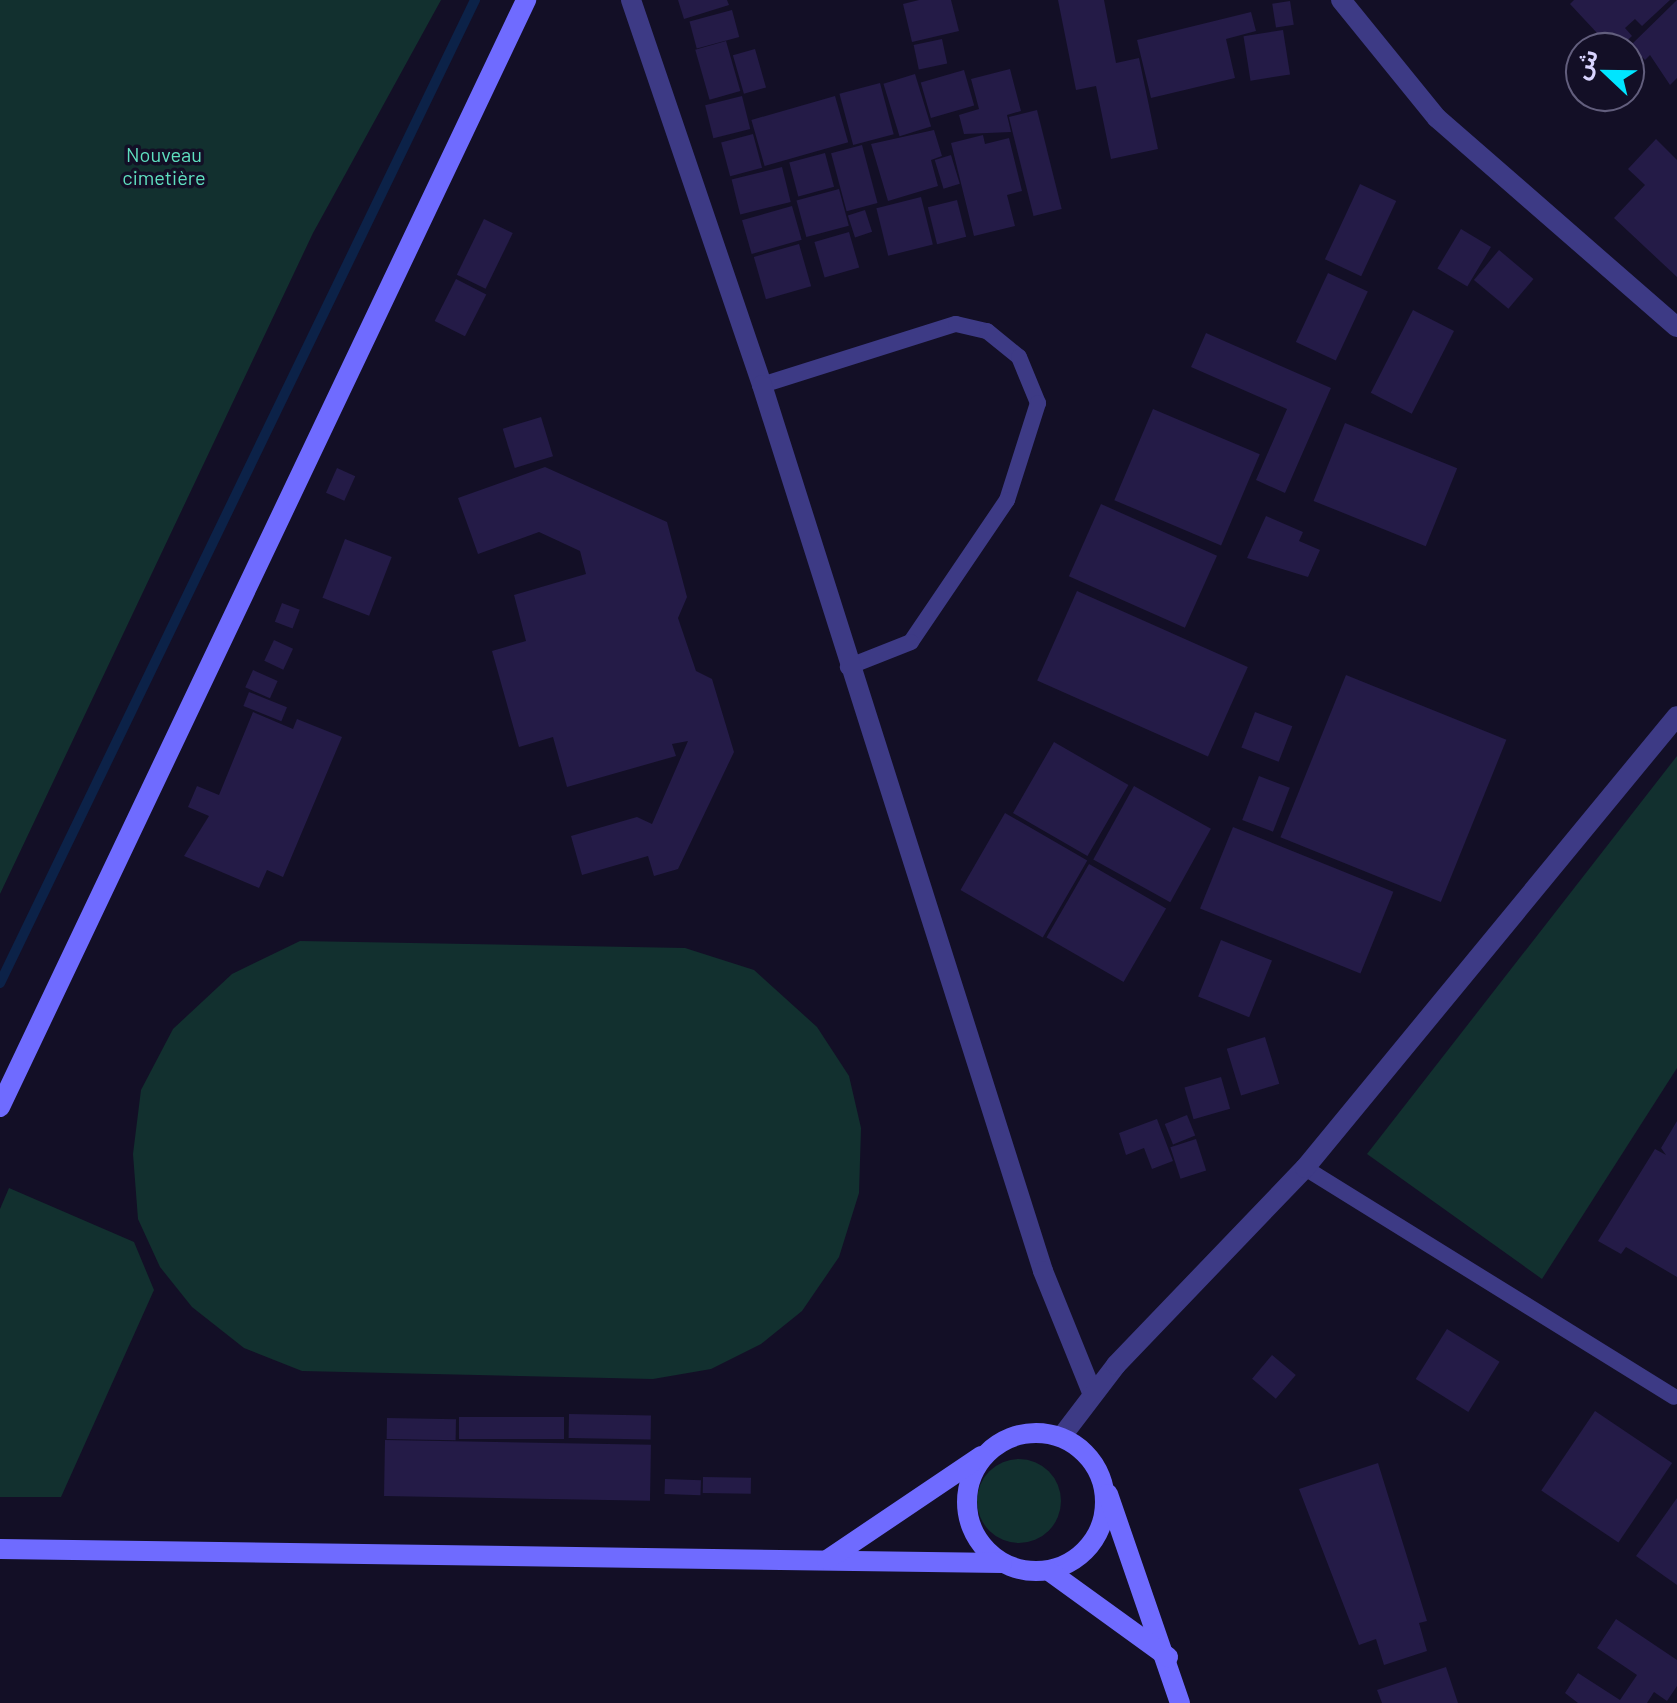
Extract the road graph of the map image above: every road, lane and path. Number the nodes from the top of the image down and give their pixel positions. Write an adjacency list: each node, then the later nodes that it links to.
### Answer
1 (526, 0): 8 (street)
2 (631, 0): 5 (street)
3 (1341, 0): 4 (street)
4 (1677, 327)
5 (762, 385): 6 (street); 6 (lane)
6 (848, 667): 10 (street)
7 (1677, 716): 9 (street)
8 (0, 1107)
9 (1305, 1168): 10 (street); 11 (lane)
10 (1092, 1392): 12 (street)
11 (1674, 1397)
12 (1062, 1436): 13 (street); 14 (street)
13 (990, 1449): 16 (street); 17 (street)
14 (1104, 1482): 18 (street); 19 (street)
15 (0, 1549): 16 (street)
16 (827, 1560): 17 (street)
17 (1002, 1563): 18 (street)
18 (1049, 1571): 19 (street)
19 (1168, 1657): 20 (street)
20 (1180, 1703)

